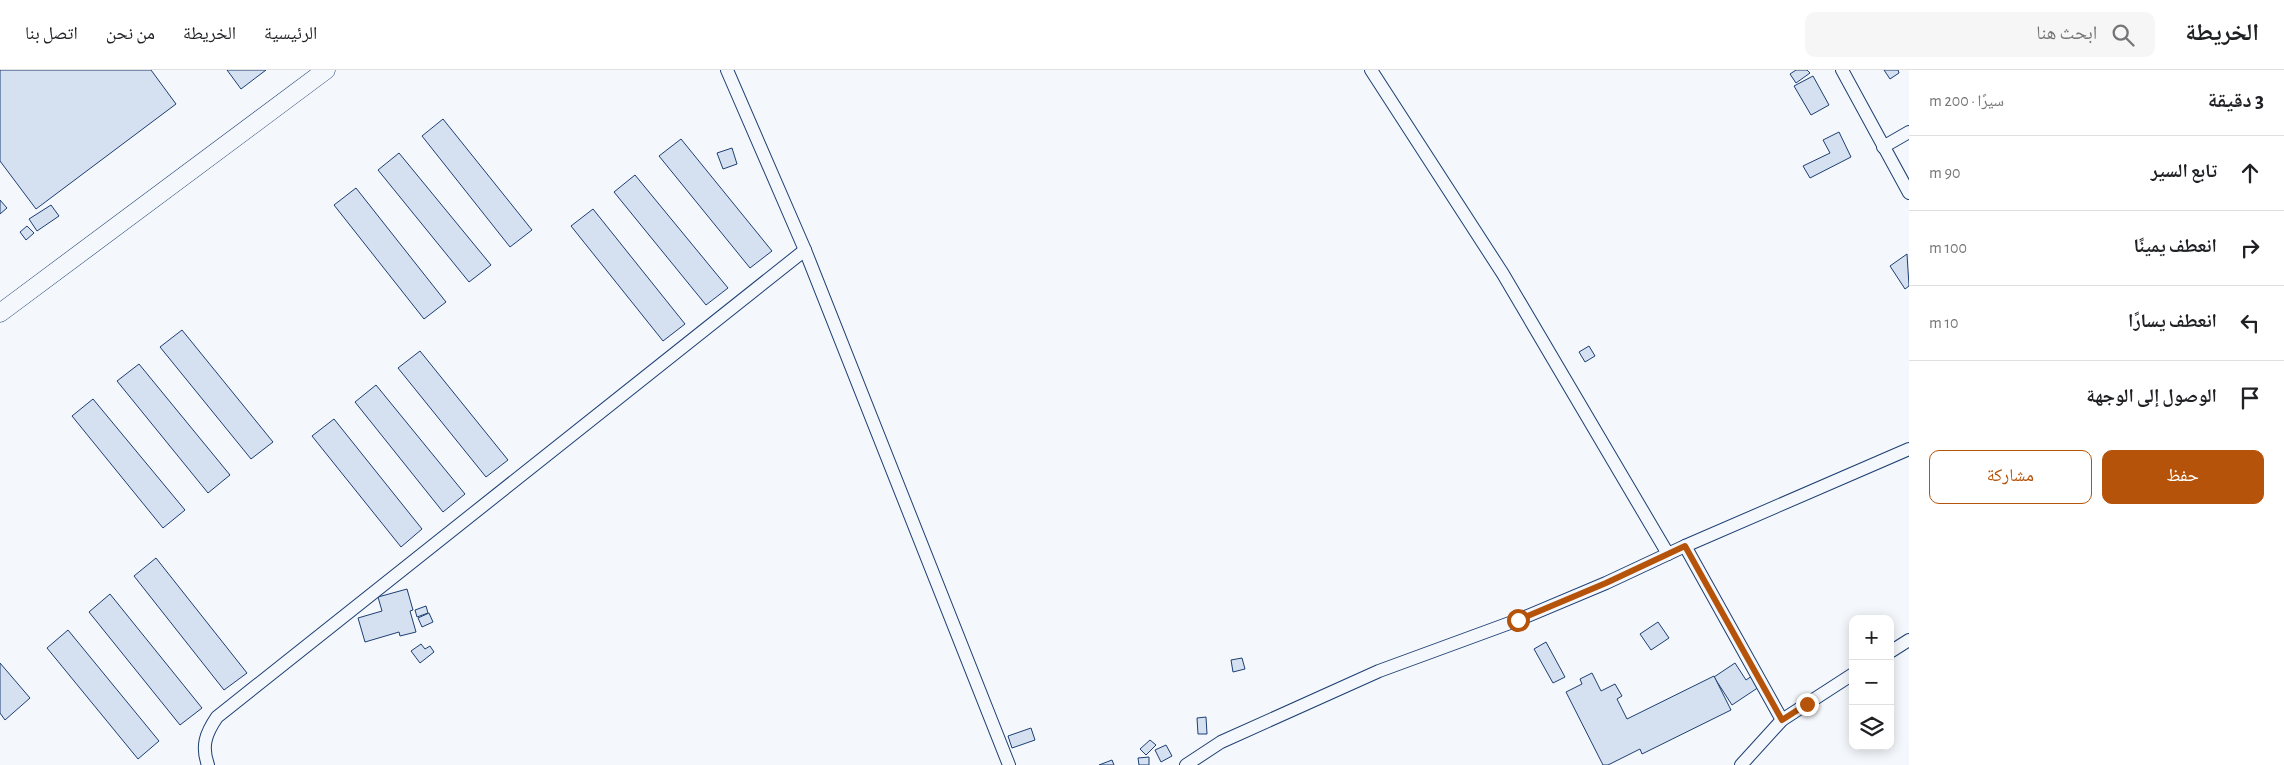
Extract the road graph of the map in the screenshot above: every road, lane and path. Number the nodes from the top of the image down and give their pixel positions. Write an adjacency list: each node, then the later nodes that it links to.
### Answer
1 (326, 70): 9 (street)
2 (727, 70): 8 (street)
3 (1371, 70): 12 (street)
4 (1842, 70): 6 (street)
5 (1909, 132): 6 (street)
6 (1883, 147): 7 (street)
7 (1909, 193)
8 (805, 250): 17 (street); 18 (street)
9 (0, 313)
10 (1909, 450): 11 (street)
11 (1685, 546): 12 (street); 16 (street)
12 (1668, 554): 19 (street)
13 (1909, 640): 14 (street)
14 (1894, 649)
15 (1849, 677): 16 (street)
16 (1782, 720): 20 (street)
17 (208, 765)
18 (1009, 765)
19 (1186, 765)
20 (1741, 765)

